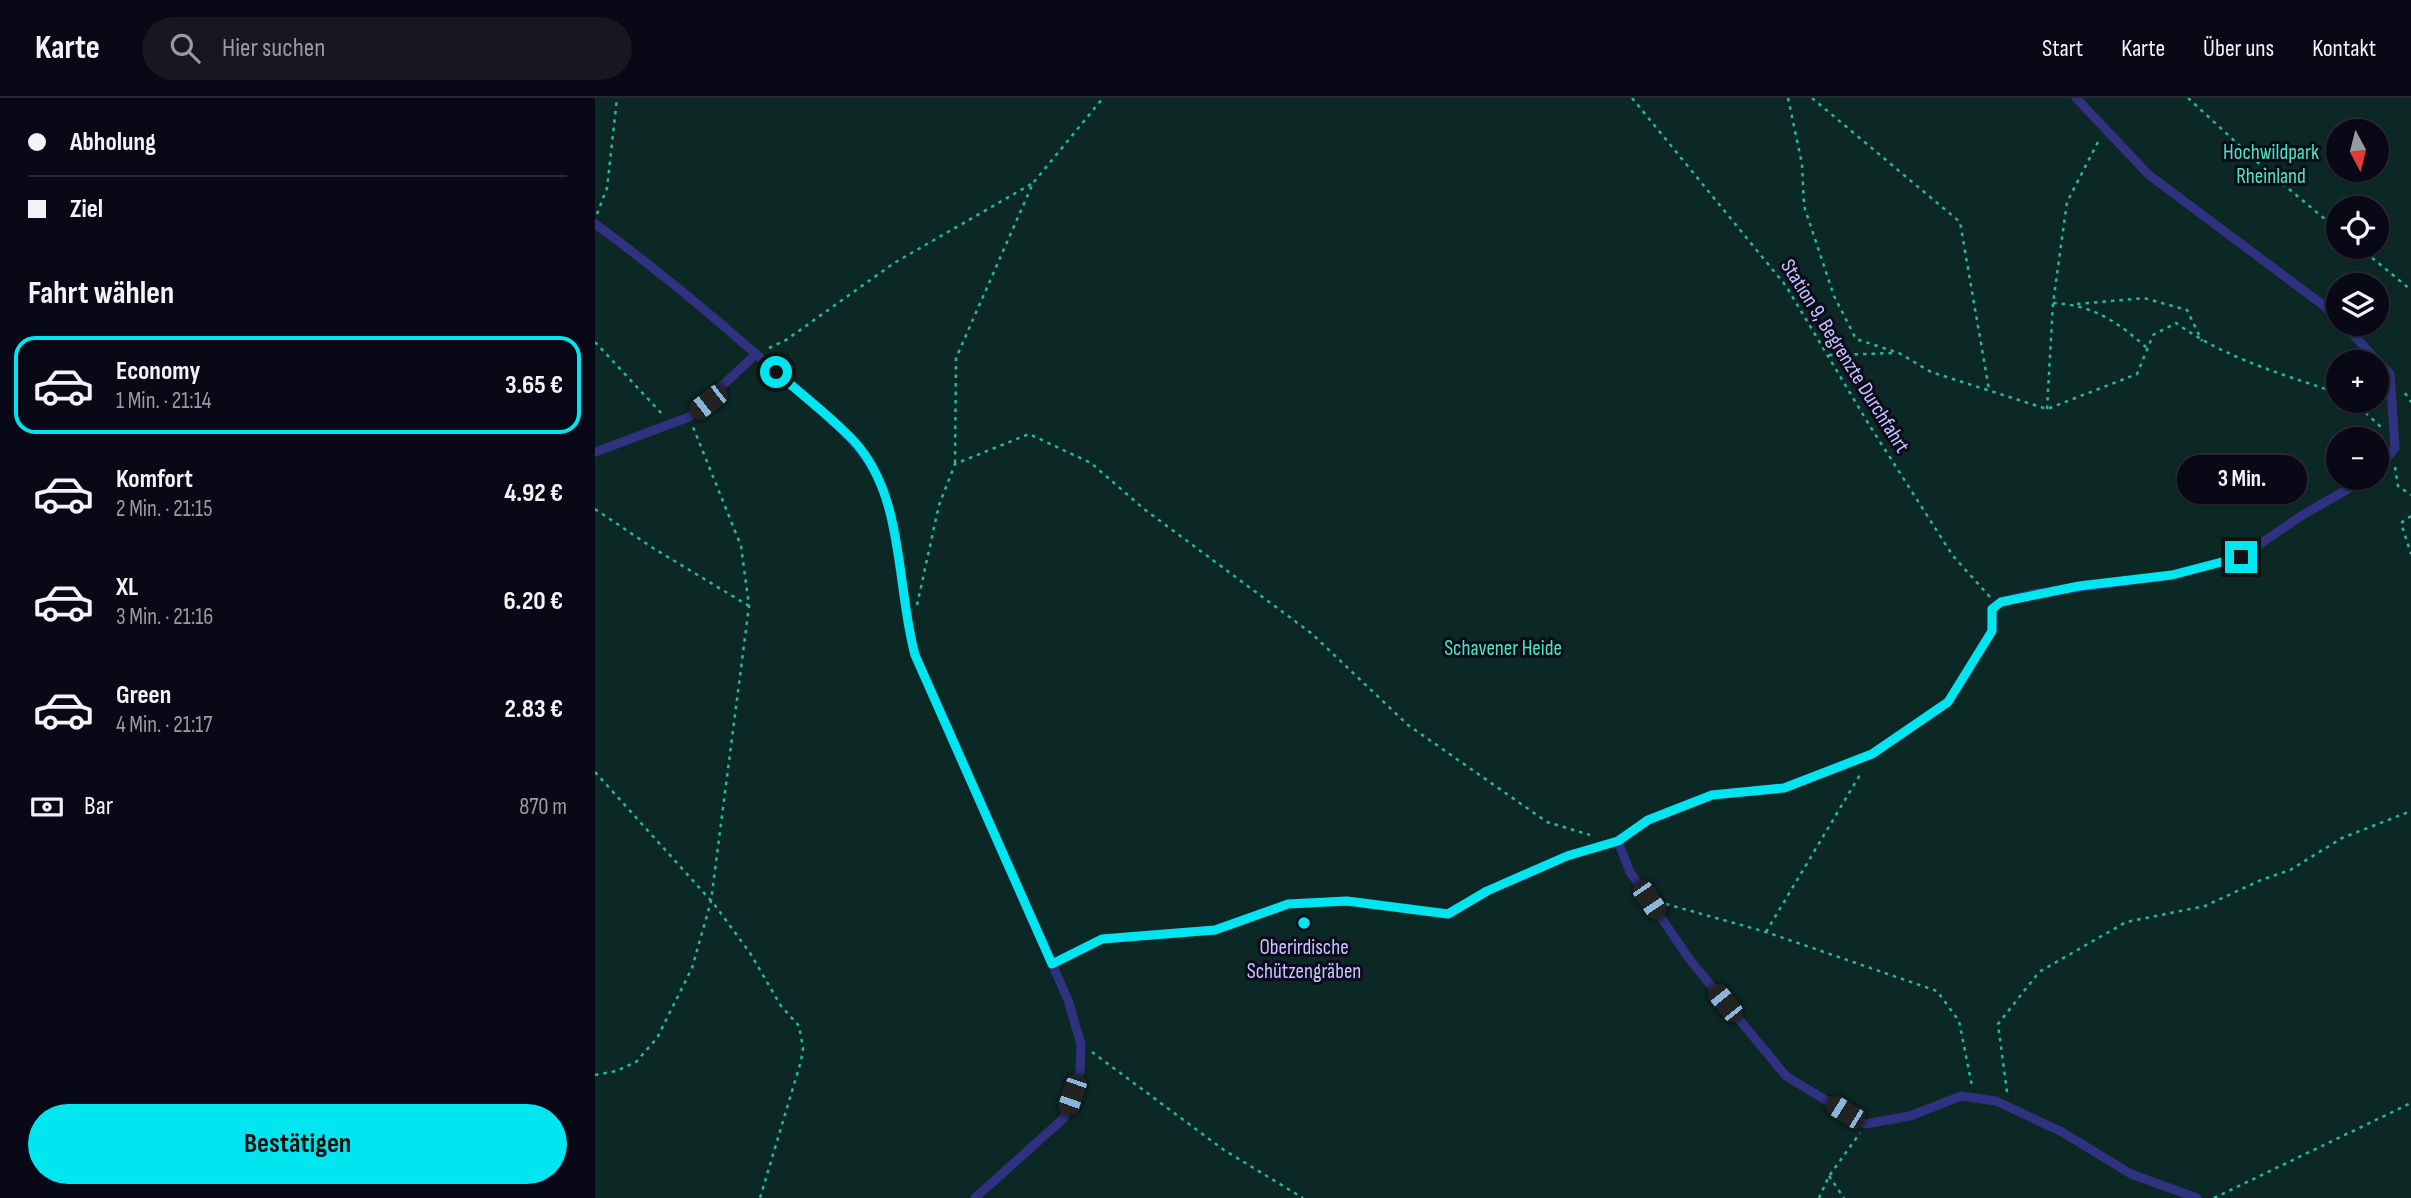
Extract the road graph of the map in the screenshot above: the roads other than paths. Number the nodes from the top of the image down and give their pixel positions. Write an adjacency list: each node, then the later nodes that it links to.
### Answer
1 (2076, 98): 3 (lane)
2 (595, 223): 5 (lane)
3 (2326, 307)
4 (2354, 336): 7 (lane)
5 (756, 354): 6 (lane); 10 (lane)
6 (595, 452)
7 (2389, 456)
8 (2346, 490): 9 (lane)
9 (1618, 841): 10 (lane); 12 (lane)
10 (1052, 964): 11 (lane)
11 (975, 1198)
12 (2197, 1198)

